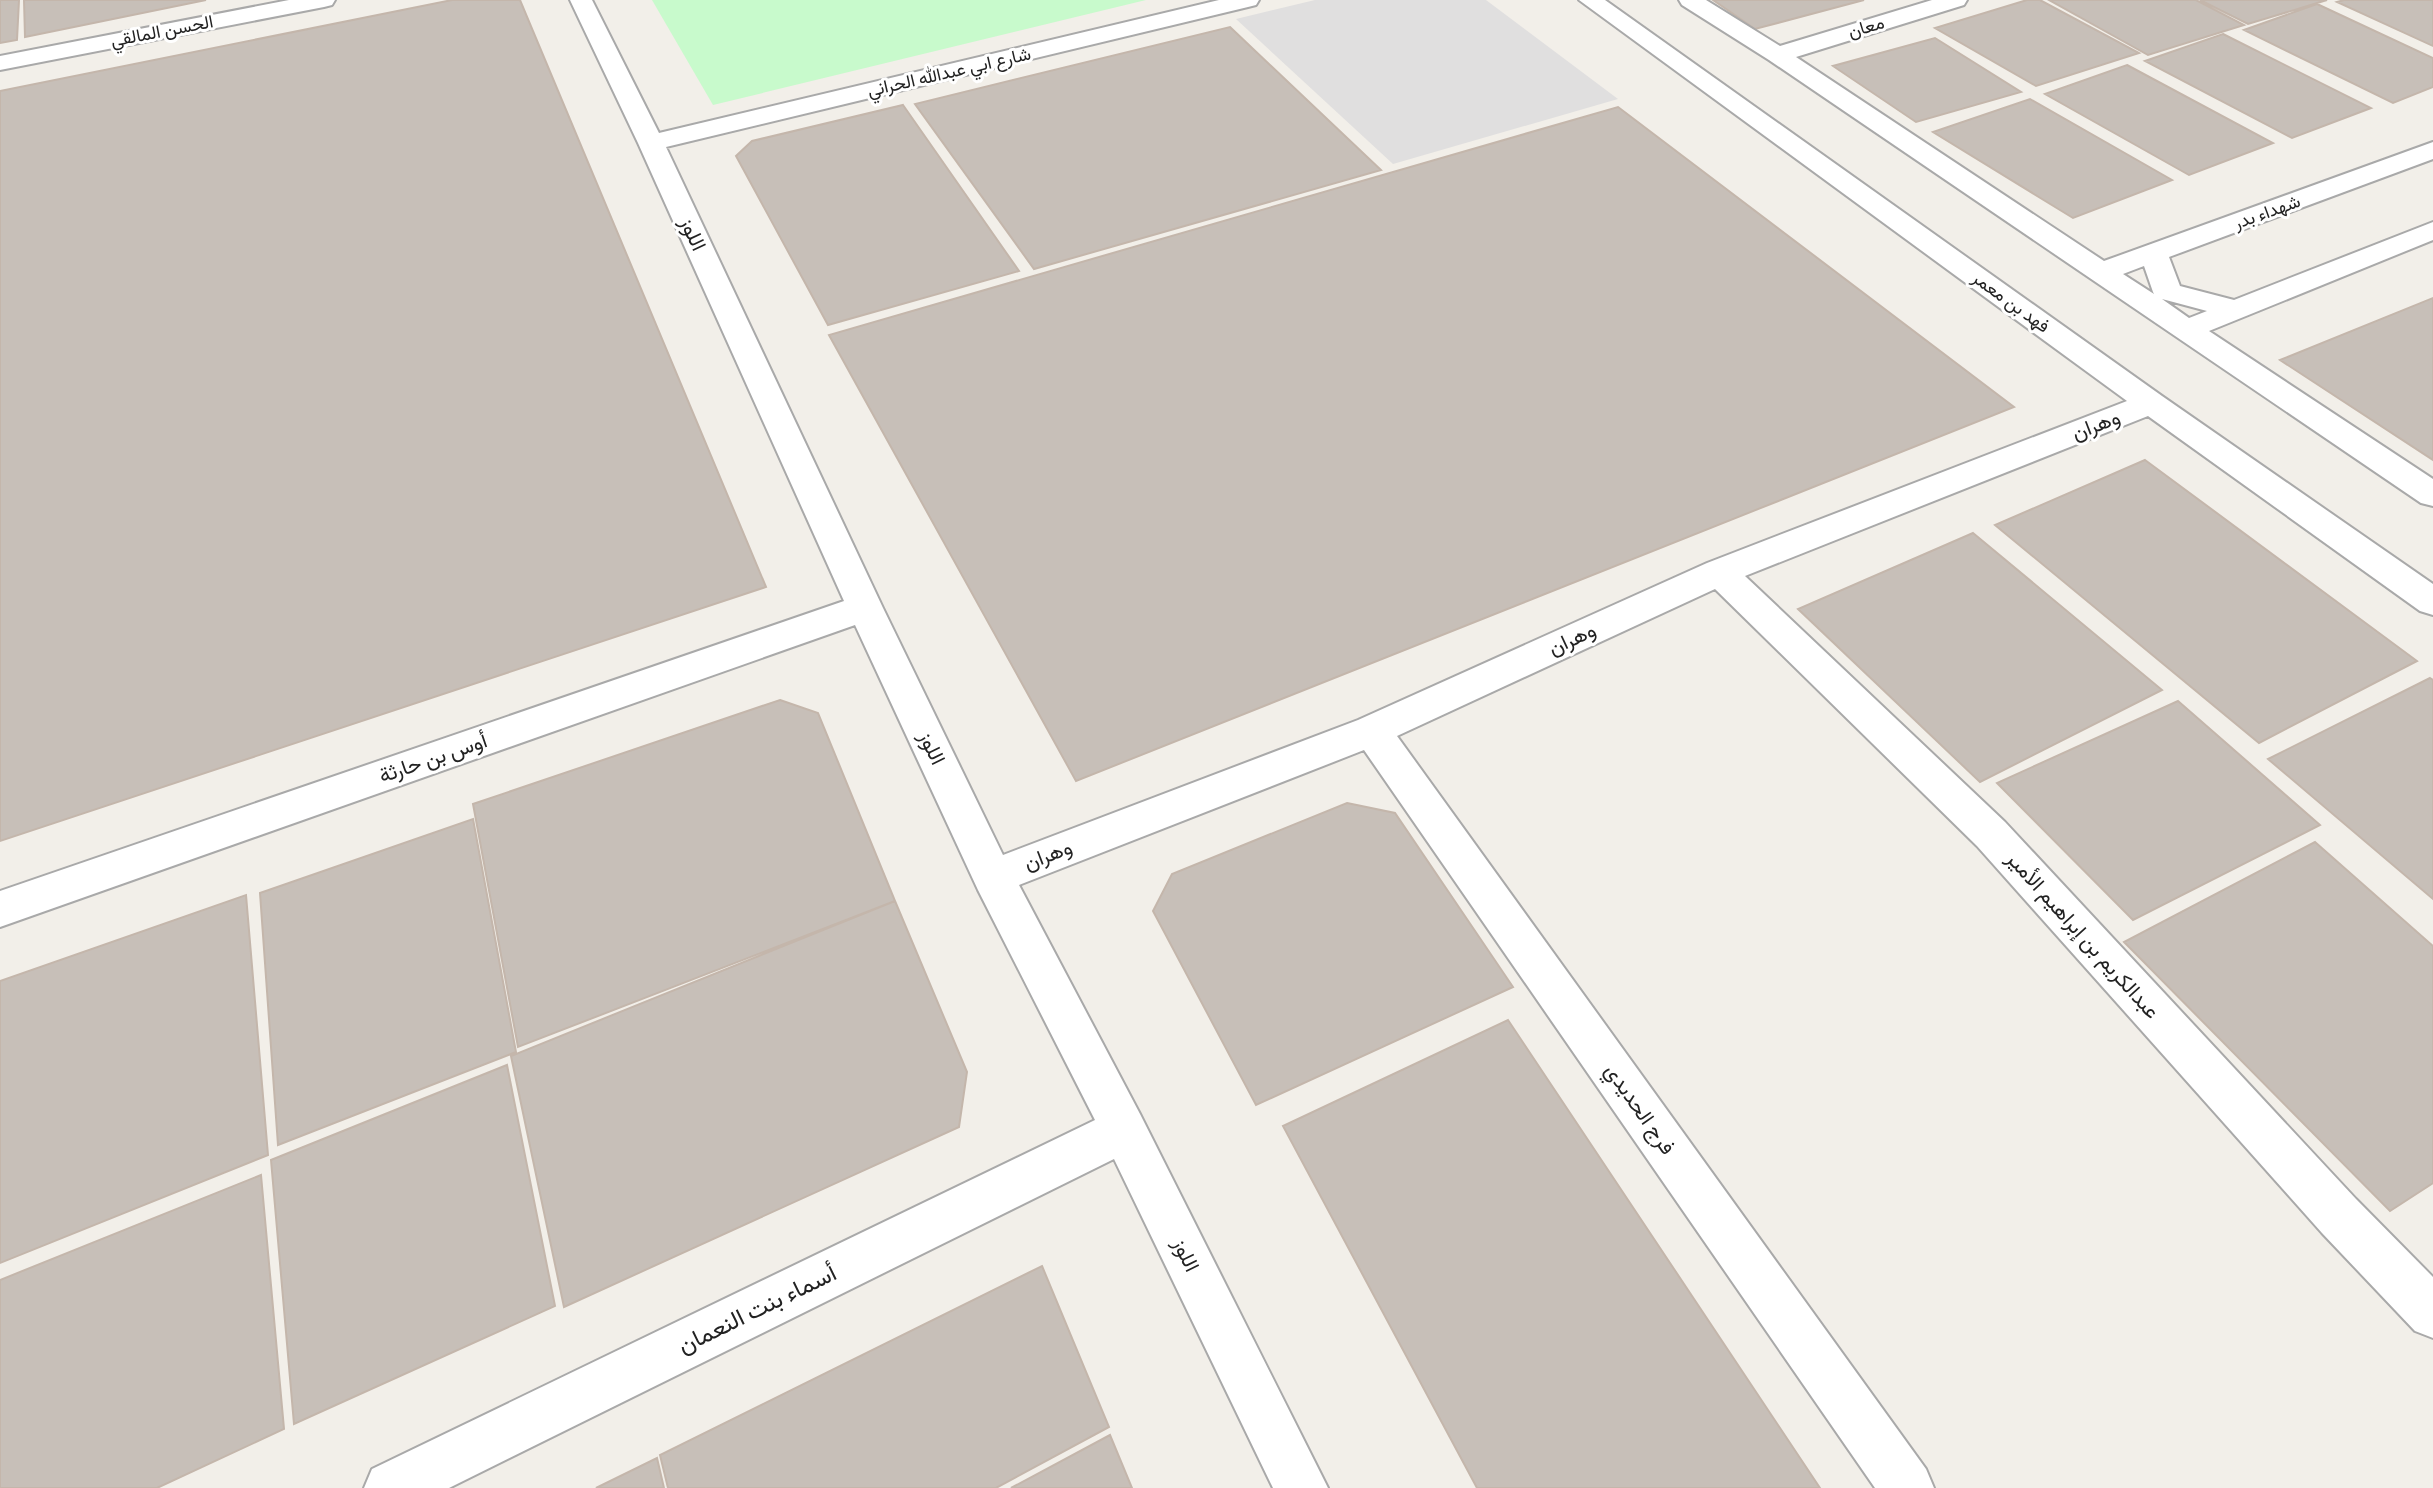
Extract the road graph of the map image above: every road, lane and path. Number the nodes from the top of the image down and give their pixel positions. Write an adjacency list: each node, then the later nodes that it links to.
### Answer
1 (324, 0): 8 (street, الحسن المالقي)
2 (581, 0): 9 (street, اللوز)
3 (1248, 0): 9 (street, شارع ابي عبدالله الحراني)
4 (1590, 0): 16 (street, فهد بن معمر)
5 (1690, 0): 7 (street)
6 (1956, 0): 7 (street, معان)
7 (1777, 55): 13 (street)
8 (0, 63)
9 (651, 143): 20 (street, اللوز)
10 (2433, 150): 12 (street, شهداء بدر)
11 (2433, 230): 14 (street)
12 (2154, 253): 13 (street, شهداء بدر); 14 (street)
13 (2101, 272): 15 (street)
14 (2236, 309): 15 (street)
15 (2185, 330): 17 (street)
16 (2151, 403): 18 (street, وهران); 19 (street, فهد بن معمر)
17 (2433, 495)
18 (1719, 572): 21 (street, وهران); 25 (street, عبدالكريم بن إبراهيم الأمير)
19 (2433, 602)
20 (865, 608): 22 (street, اللوز); 23 (street, أوس بن حارثة)
21 (1372, 731): 22 (street, وهران); 28 (street, فرج الحديدي)
22 (993, 877): 24 (street, اللوز)
23 (0, 909)
24 (1124, 1130): 26 (street, أسماء بنت النعمان); 27 (street, اللوز)
25 (2433, 1312)
26 (391, 1488)
27 (1301, 1488)
28 (1907, 1488)

